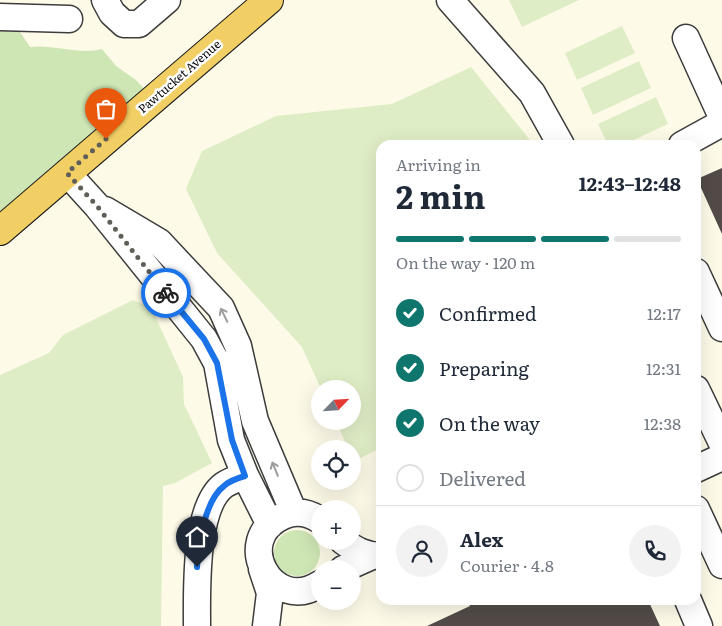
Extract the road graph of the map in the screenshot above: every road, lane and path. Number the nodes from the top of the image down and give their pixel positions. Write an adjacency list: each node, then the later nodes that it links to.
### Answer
1 (105, 0): 2 (street)
2 (167, 0)
3 (268, 0): 12 (main road, Pawtucket Avenue)
4 (450, 0): 10 (street)
5 (0, 17): 6 (street)
6 (69, 19)
7 (686, 38): 8 (street)
8 (722, 117)
9 (722, 123): 11 (street)
10 (559, 140)
11 (691, 140)
12 (67, 173): 13 (street); 14 (main road, Pawtucket Avenue)
13 (97, 206): 21 (street); 22 (street, one-way to 13)
14 (0, 231)
15 (701, 283): 16 (street)
16 (722, 328)
17 (701, 399): 18 (street)
18 (722, 443)
19 (722, 457): 20 (street)
20 (701, 467)
21 (245, 476): 25 (street); 34 (street)
22 (294, 513): 23 (street); 25 (street)
23 (311, 516)
24 (701, 520): 29 (street)
25 (270, 525): 30 (street)
26 (354, 550): 27 (street)
27 (376, 556): 28 (street)
28 (361, 562)
29 (722, 564)
30 (261, 566): 31 (street); 35 (street)
31 (311, 587)
32 (311, 590): 36 (street)
33 (690, 605): 37 (street)
34 (197, 626)
35 (266, 626)
36 (270, 626)
37 (699, 626)

